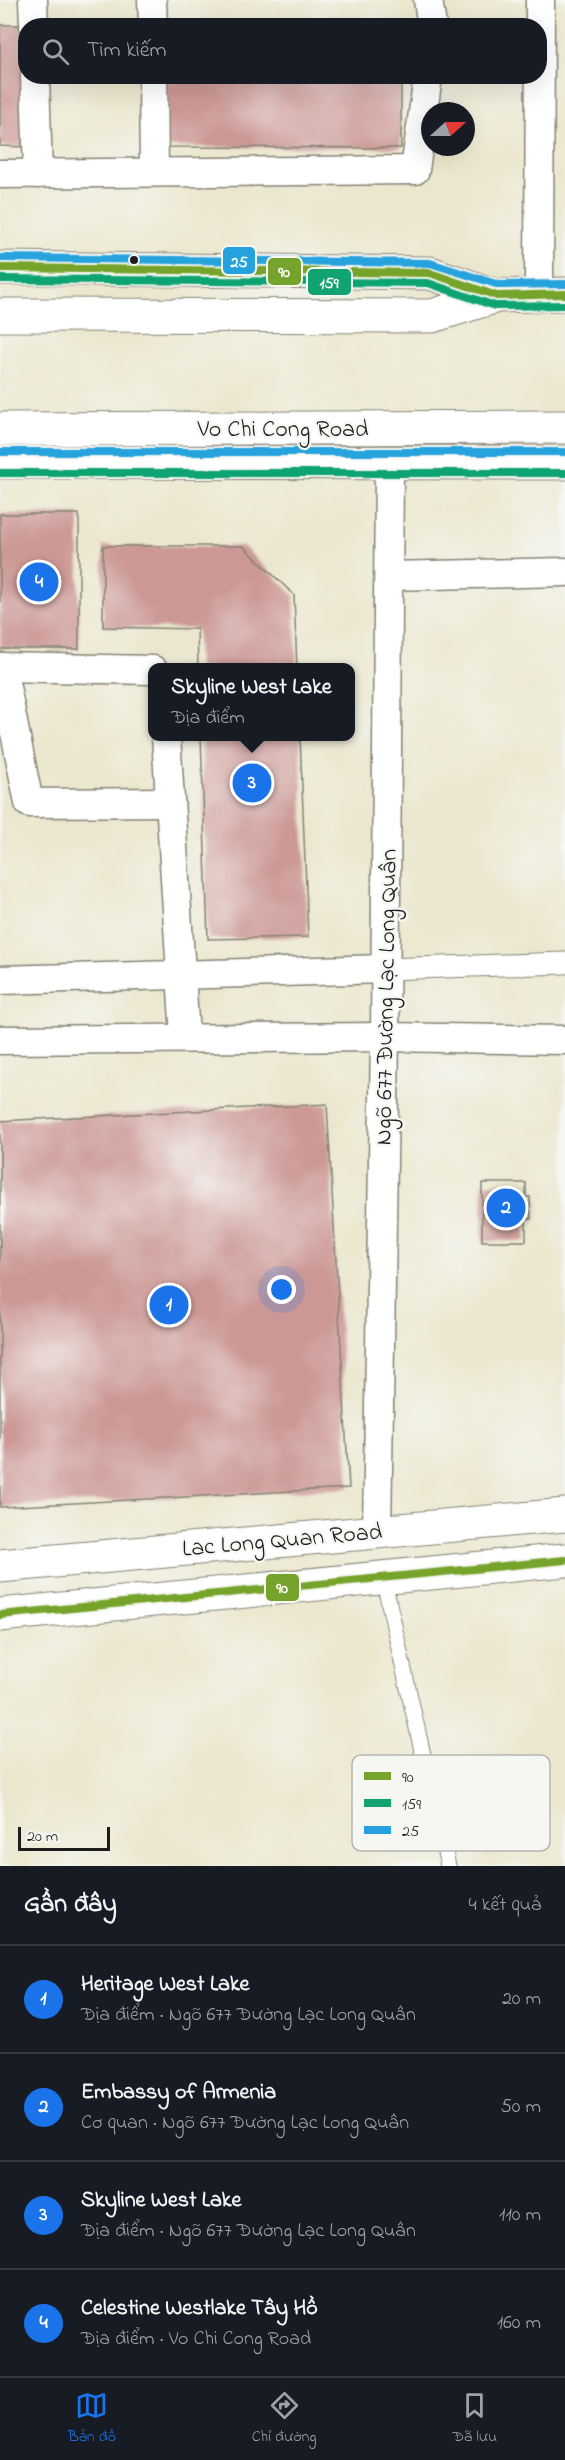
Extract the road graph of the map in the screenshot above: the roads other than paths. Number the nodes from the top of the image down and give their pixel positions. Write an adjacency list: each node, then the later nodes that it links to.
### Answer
1 (33, 0): 5 (street)
2 (152, 0): 6 (street)
3 (428, 0): 7 (street)
4 (540, 0): 8 (street)
5 (34, 18)
6 (153, 18)
7 (431, 18)
8 (541, 18)
9 (35, 84): 15 (street)
10 (153, 84): 13 (street)
11 (427, 84): 13 (street)
12 (543, 84): 17 (street)
13 (154, 172): 15 (street)
14 (0, 174): 15 (street)
15 (38, 174)
16 (0, 268): 18 (main road)
17 (552, 294): 18 (main road)
18 (497, 296): 19 (main road)
19 (0, 315)
20 (565, 427): 21 (main road, Vo Chi Cong Road)
21 (0, 429)
22 (0, 462): 23 (main road, Vo Chi Cong Road)
23 (389, 463): 24 (main road, Vo Chi Cong Road); 26 (street, Ngõ 677 Đường Lạc Long Quân)
24 (565, 463)
25 (565, 572): 26 (street)
26 (389, 576): 32 (street, Ngõ 677 Đường Lạc Long Quân)
27 (1, 667): 28 (street); 30 (street)
28 (148, 670)
29 (166, 741): 30 (street)
30 (170, 802): 33 (street)
31 (565, 963): 32 (street)
32 (385, 969): 33 (street); 36 (street, Ngõ 677 Đường Lạc Long Quân)
33 (183, 974): 34 (street); 35 (street)
34 (0, 980)
35 (185, 1037): 36 (street); 37 (street)
36 (385, 1037): 38 (street); 40 (street, Ngõ 677 Đường Lạc Long Quân)
37 (0, 1040)
38 (565, 1040)
39 (565, 1515): 40 (main road, Lac Long Quan Road)
40 (378, 1530): 42 (main road, Lac Long Quan Road)
41 (565, 1560): 43 (main road, Lac Long Quan Road)
42 (0, 1566)
43 (383, 1577): 44 (main road, Lac Long Quan Road); 45 (lane)
44 (0, 1615)
45 (423, 1755)
46 (445, 1851): 47 (lane)
47 (448, 1866)

